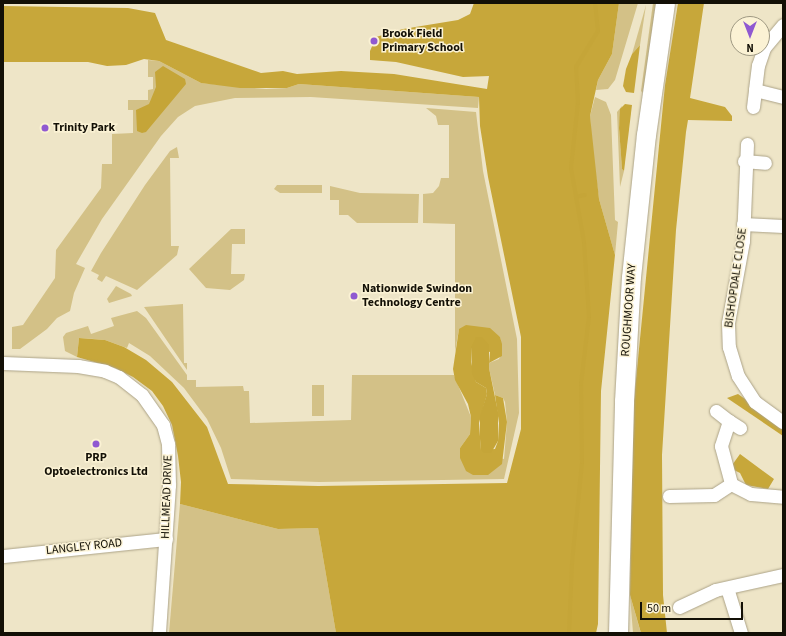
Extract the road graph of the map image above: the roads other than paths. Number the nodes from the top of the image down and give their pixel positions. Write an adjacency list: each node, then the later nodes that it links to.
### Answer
1 (665, 3): 22 (main road, ROUGHMOOR WAY)
2 (783, 25): 3 (street)
3 (755, 90): 4 (street); 5 (street)
4 (783, 97)
5 (753, 107)
6 (747, 144): 7 (street, BISHOPDALE CLOSE)
7 (744, 161): 8 (street); 9 (street, BISHOPDALE CLOSE)
8 (765, 163)
9 (744, 224): 10 (street); 13 (street, BISHOPDALE CLOSE)
10 (783, 226)
11 (3, 363): 17 (street, HILLMEAD DRIVE)
12 (716, 411): 14 (street)
13 (783, 422)
14 (731, 484): 15 (street); 16 (street)
15 (669, 496)
16 (783, 497)
17 (166, 539): 18 (street, LANGLEY ROAD); 23 (street, HILLMEAD DRIVE)
18 (3, 556)
19 (783, 575): 20 (street)
20 (728, 588): 21 (street); 24 (street)
21 (679, 607)
22 (621, 629)
23 (159, 633)
24 (740, 633)

